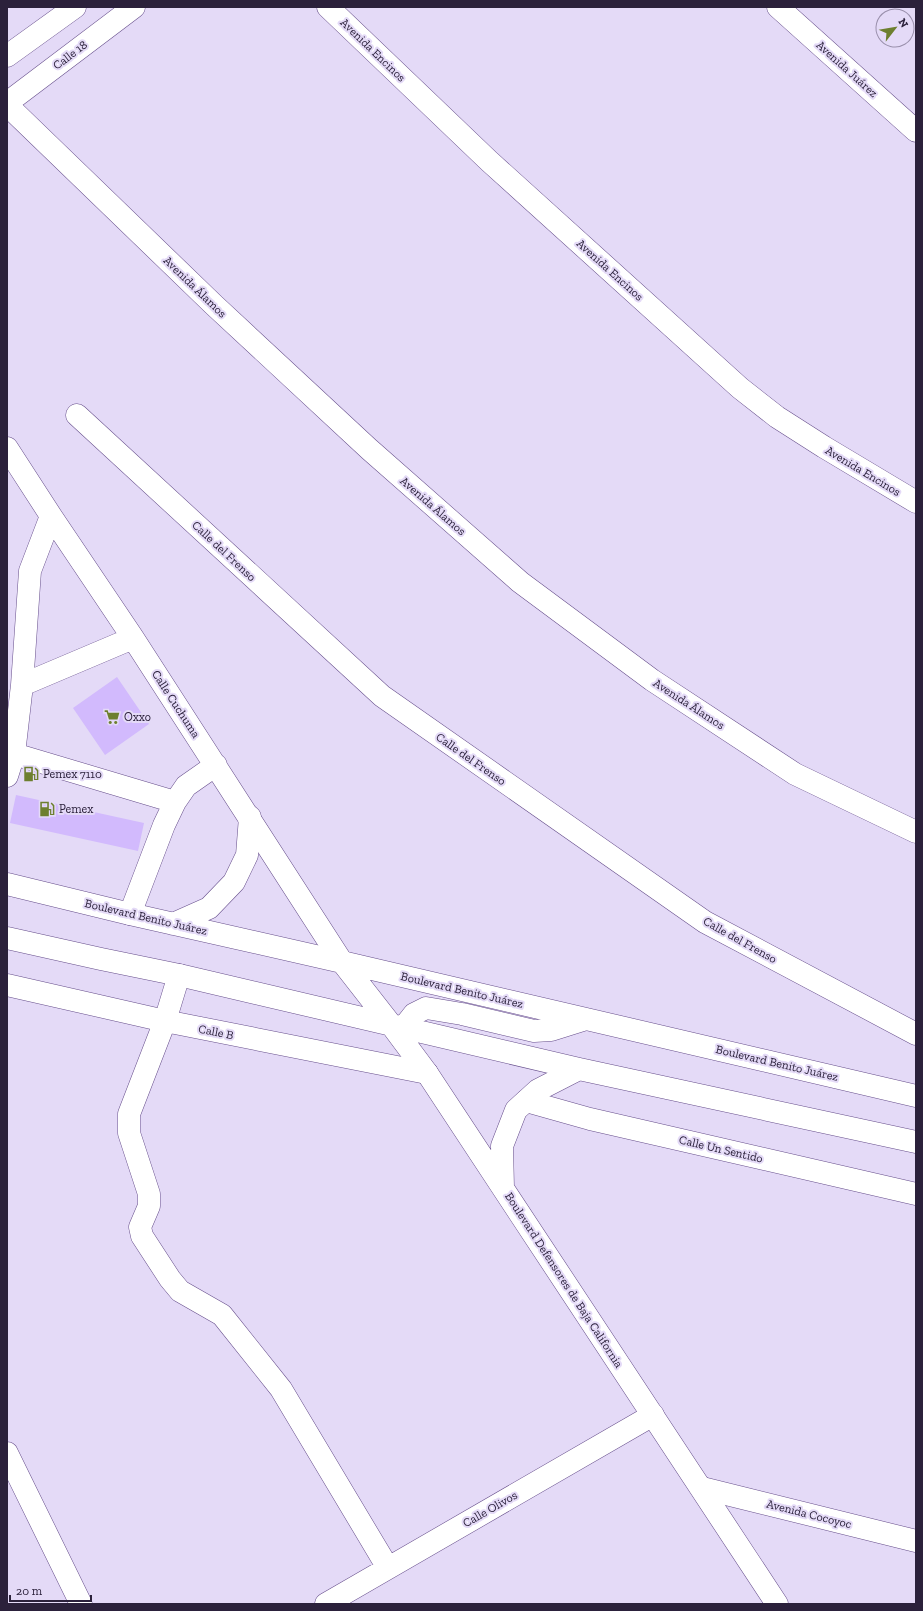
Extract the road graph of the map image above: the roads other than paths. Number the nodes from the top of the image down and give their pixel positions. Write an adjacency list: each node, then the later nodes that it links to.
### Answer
1 (75, 7): 5 (street)
2 (134, 7): 6 (street, Calle 18)
3 (328, 7): 10 (street, Avenida Encinos)
4 (778, 7): 7 (street, Avenida Juárez)
5 (7, 56)
6 (7, 104): 19 (street, Avenida Álamos)
7 (916, 131)
8 (77, 415): 30 (street, Calle del Frenso)
9 (7, 448): 11 (street, Calle Cuchuma)
10 (916, 502)
11 (51, 516): 12 (street, Calle Cuchuma); 13 (street)
12 (133, 638): 13 (street); 15 (street, Calle Cuchuma)
13 (22, 685): 14 (street)
14 (14, 754): 16 (street); 17 (street)
15 (216, 765): 17 (street); 18 (street, Calle Cuchuma)
16 (7, 776)
17 (175, 802): 21 (street)
18 (250, 817): 22 (street); 24 (street, Calle Cuchuma)
19 (916, 832)
20 (7, 884): 21 (street, Boulevard Benito Juárez)
21 (130, 914): 22 (street, Boulevard Benito Juárez)
22 (173, 924): 24 (street, Boulevard Benito Juárez)
23 (7, 938): 25 (street)
24 (342, 962): 27 (street, Boulevard Benito Juárez); 29 (street, Boulevard Defensores de Baja California)
25 (179, 975): 28 (street); 29 (street)
26 (7, 985): 28 (street, Calle B)
27 (587, 1019): 29 (street); 33 (street, Boulevard Benito Juárez)
28 (165, 1022): 32 (street, Calle B); 43 (street)
29 (398, 1027): 31 (street); 32 (street, Boulevard Defensores de Baja California)
30 (916, 1034)
31 (579, 1069): 34 (street); 35 (street)
32 (427, 1073): 36 (street, Boulevard Defensores de Baja California)
33 (916, 1096)
34 (526, 1101): 36 (street); 37 (street, Calle Un Sentido)
35 (916, 1142)
36 (503, 1188): 38 (street, Boulevard Defensores de Baja California)
37 (916, 1194)
38 (653, 1415): 41 (street, Boulevard Defensores de Baja California); 43 (street, Calle Olivos)
39 (7, 1453): 40 (street)
40 (12, 1478): 44 (street)
41 (702, 1488): 42 (street, Avenida Cocoyoc); 46 (street, Boulevard Defensores de Baja California)
42 (916, 1541)
43 (388, 1568): 45 (street, Calle Olivos)
44 (81, 1604)
45 (326, 1604)
46 (777, 1604)

